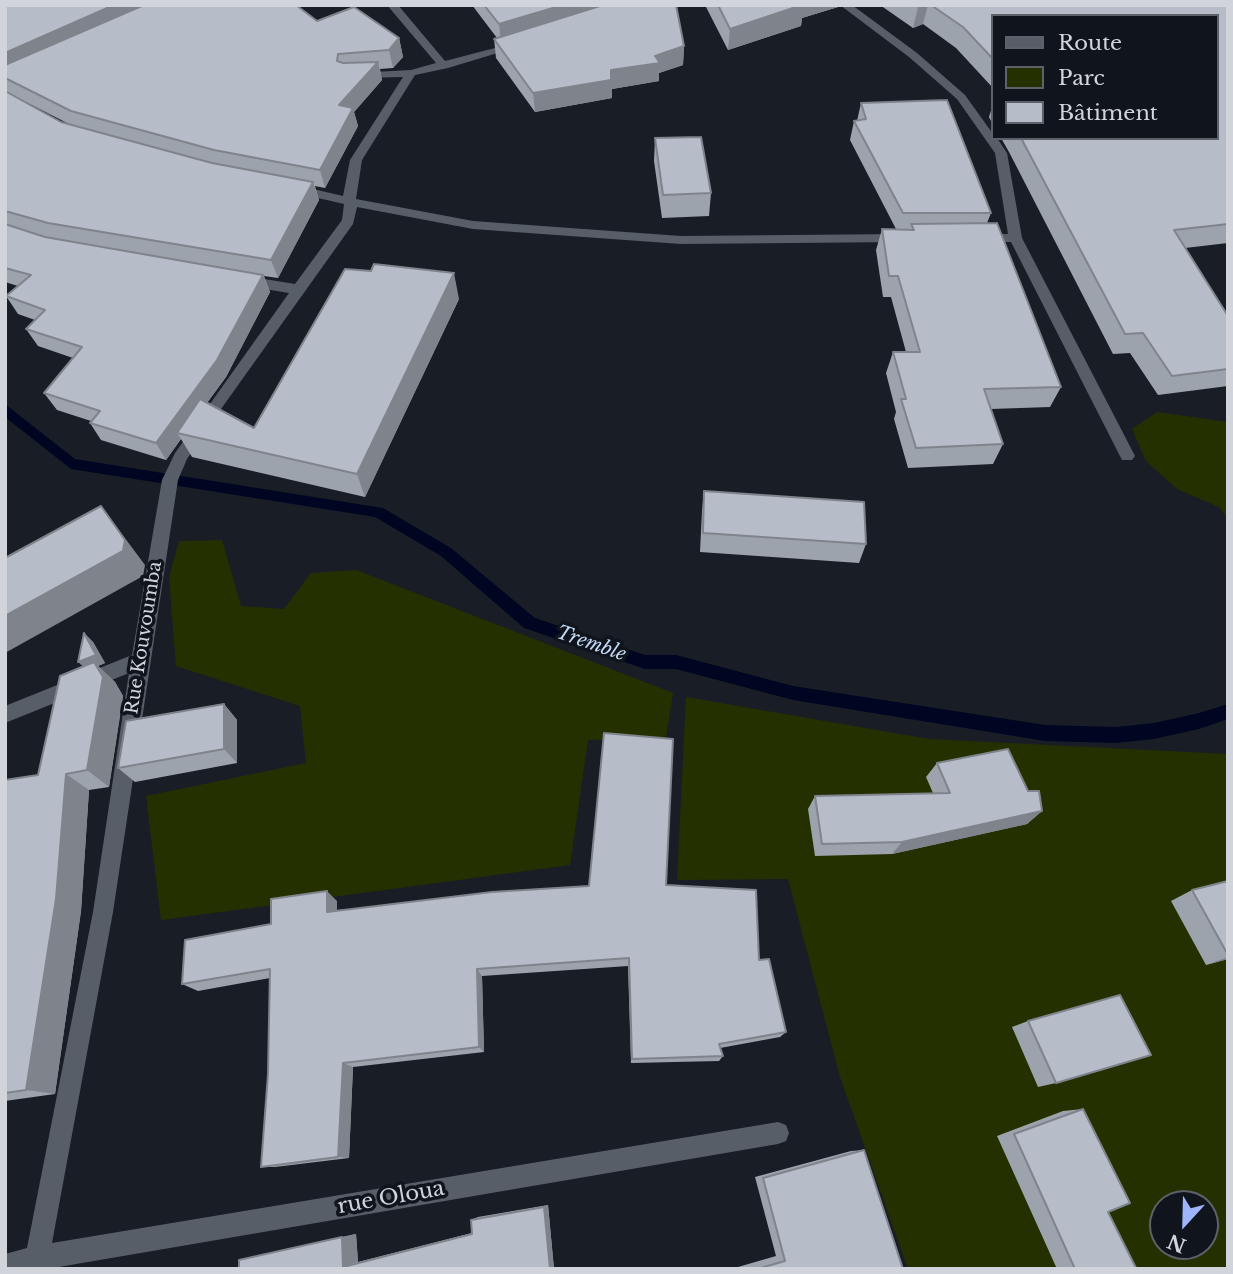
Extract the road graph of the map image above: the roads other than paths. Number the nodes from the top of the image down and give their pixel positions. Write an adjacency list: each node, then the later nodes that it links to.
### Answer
1 (392, 5): 4 (street)
2 (845, 5): 11 (street)
3 (535, 40): 4 (street)
4 (444, 66): 5 (street)
5 (411, 73): 6 (street); 8 (street, Rue Kouvoumba)
6 (348, 76)
7 (284, 187): 8 (street)
8 (349, 199): 9 (street); 13 (street, Rue Kouvoumba)
9 (918, 238)
10 (973, 238): 11 (street)
11 (1015, 238): 14 (street)
12 (234, 279): 13 (street)
13 (302, 290): 15 (street, Rue Kouvoumba)
14 (1127, 456)
15 (140, 660): 16 (street); 18 (street, Rue Kouvoumba)
16 (5, 715)
17 (778, 1133): 18 (street, rue Oloua)
18 (36, 1264): 19 (street, rue Oloua)
19 (5, 1266)

